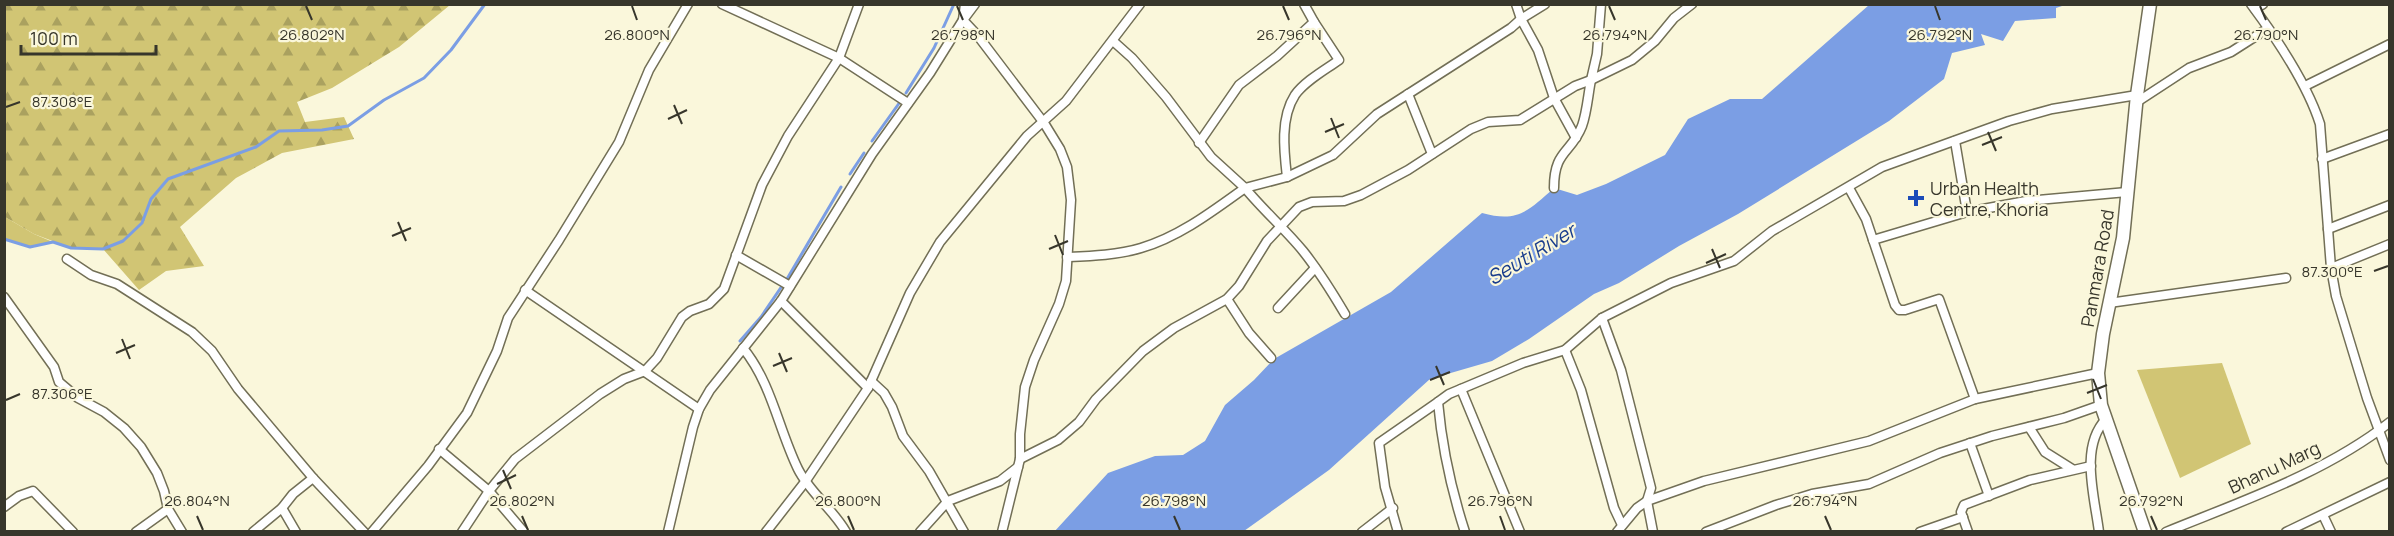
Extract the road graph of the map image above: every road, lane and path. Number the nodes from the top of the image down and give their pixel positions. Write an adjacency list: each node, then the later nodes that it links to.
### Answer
1 (688, 4): 52 (street)
2 (859, 4): 20 (street)
3 (965, 4): 15 (street)
4 (975, 4): 15 (street)
5 (1140, 4): 18 (street)
6 (1304, 4): 16 (street)
7 (1516, 4): 14 (street)
8 (1545, 4): 14 (street)
9 (1602, 4): 21 (street)
10 (1692, 4): 21 (street)
11 (2150, 4): 25 (street, Panmara Road)
12 (726, 5): 20 (street)
13 (2256, 6): 17 (street)
14 (1521, 19): 23 (street); 24 (street)
15 (963, 20): 26 (street); 27 (street)
16 (1314, 22): 31 (street); 34 (street)
17 (2267, 29): 22 (street); 25 (street)
18 (1113, 41): 27 (street); 31 (street)
19 (2390, 44): 22 (street)
20 (839, 58): 26 (street); 45 (street)
21 (1592, 80): 24 (street); 29 (street)
22 (2305, 86): 33 (street)
23 (1408, 94): 32 (street); 34 (street)
24 (1554, 98): 29 (street); 32 (street)
25 (2137, 98): 30 (street); 38 (street, Panmara Road)
26 (908, 103): 51 (street)
27 (1044, 123): 46 (street); 65 (street)
28 (2390, 134): 33 (street)
29 (1576, 138): 36 (street)
30 (1955, 141): 37 (street); 40 (street)
31 (1199, 143): 35 (street)
32 (1432, 154): 41 (street)
33 (2322, 159): 42 (street)
34 (1287, 177): 35 (street)
35 (1245, 188): 41 (street); 46 (street)
36 (1554, 188)
37 (1849, 188): 43 (street); 59 (street)
38 (2127, 192): 40 (street); 56 (street, Panmara Road)
39 (2390, 205): 42 (street)
40 (1967, 212): 43 (street)
41 (1280, 225): 48 (street); 54 (street)
42 (2328, 229): 49 (street)
43 (1873, 240): 67 (street)
44 (2390, 244): 49 (street)
45 (736, 255): 51 (street); 63 (street)
46 (1067, 257): 78 (street)
47 (67, 259): 81 (street)
48 (1315, 267): 57 (street); 58 (street)
49 (2331, 268): 74 (street)
50 (2286, 278): 56 (street)
51 (790, 286): 55 (street)
52 (525, 290): 63 (street); 76 (street)
53 (4, 297): 91 (street)
54 (1227, 299): 62 (street); 78 (street)
55 (781, 301): 60 (street); 65 (street)
56 (2109, 303): 64 (street, Panmara Road)
57 (1278, 308)
58 (1345, 314)
59 (1602, 318): 61 (street); 87 (street)
60 (743, 348): 70 (street); 82 (street)
61 (1565, 350): 66 (street); 95 (street)
62 (1271, 358)
63 (645, 371): 70 (street); 84 (street)
64 (2098, 373): 67 (street); 69 (street, Panmara Road)
65 (870, 384): 82 (street); 86 (street)
66 (1461, 389): 68 (street); 115 (street)
67 (1975, 399): 87 (street)
68 (1438, 402): 90 (street); 114 (street)
69 (2101, 405): 71 (street, Panmara Road); 73 (street)
70 (699, 409): 106 (street)
71 (2106, 419): 79 (street); 121 (street, Panmara Road)
72 (2390, 422): 74 (street, Bhanu Marg)
73 (2029, 427): 75 (street); 80 (street)
74 (2378, 432): 77 (street); 122 (street, Bhanu Marg)
75 (1970, 443): 85 (street); 117 (street)
76 (439, 449): 84 (street); 103 (street)
77 (2390, 460)
78 (1019, 462): 86 (street); 111 (street)
79 (2091, 466): 80 (street); 120 (street)
80 (2072, 470): 85 (street)
81 (313, 478): 89 (street); 102 (street)
82 (806, 482): 107 (street); 108 (street)
83 (2390, 482): 92 (street)
84 (489, 491): 104 (street); 105 (street)
85 (1989, 496): 93 (street)
86 (948, 501): 109 (street); 110 (street)
87 (1647, 501): 95 (street); 116 (street)
88 (4, 507): 96 (street)
89 (282, 508): 100 (street); 101 (street)
90 (1393, 508): 112 (street); 113 (street)
91 (168, 509): 94 (street); 99 (street)
92 (2323, 515): 123 (street); 124 (street)
93 (1963, 518): 118 (street); 119 (street)
94 (147, 523): 97 (street); 98 (street)
95 (1619, 528)
96 (73, 531)
97 (136, 531)
98 (152, 531)
99 (182, 531)
100 (253, 531)
101 (296, 531)
102 (364, 531)
103 (372, 531)
104 (462, 531)
105 (524, 531)
106 (668, 531)
107 (766, 531)
108 (846, 531)
109 (920, 531)
110 (964, 531)
111 (1002, 531)
112 (1362, 531)
113 (1398, 531)
114 (1465, 531)
115 (1520, 531)
116 (1653, 531)
117 (1706, 531)
118 (1920, 531)
119 (1968, 531)
120 (2099, 531)
121 (2145, 531)
122 (2166, 531)
123 (2286, 531)
124 (2331, 531)

